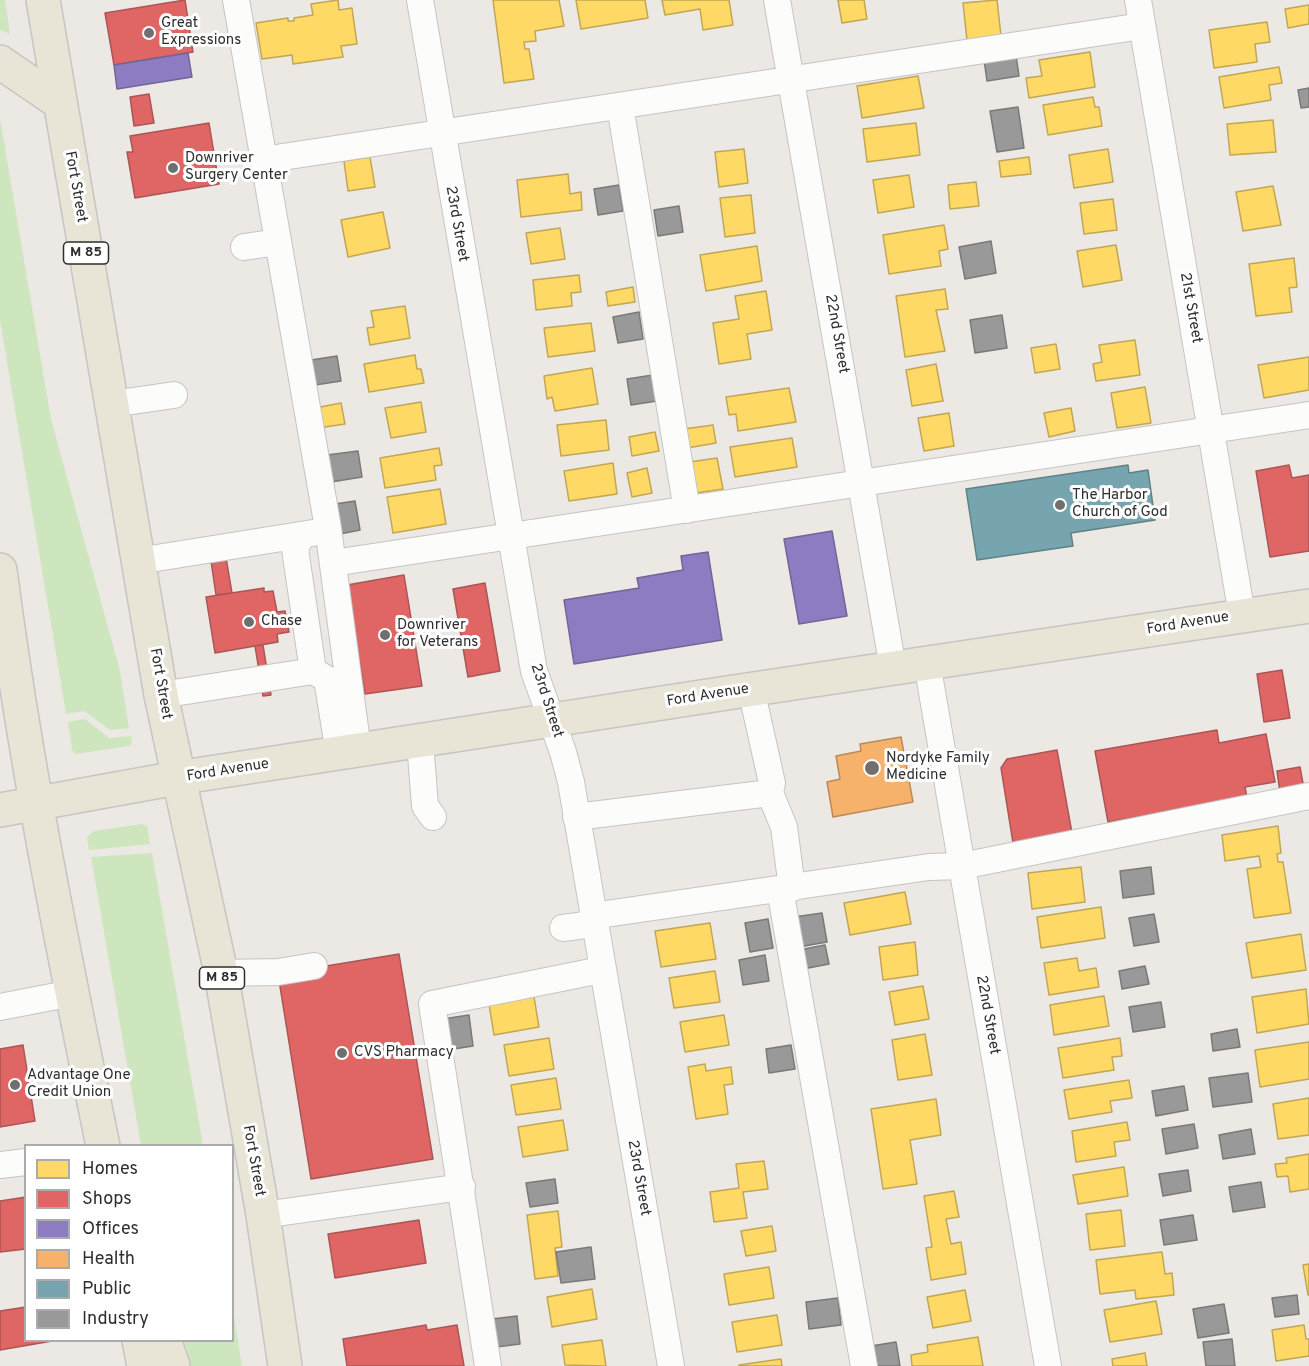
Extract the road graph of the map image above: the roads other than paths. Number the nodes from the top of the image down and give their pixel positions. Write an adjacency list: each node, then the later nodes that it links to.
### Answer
1 (43, 0): 9 (main road, Fort Street / M 85)
2 (236, 0): 12 (street)
3 (420, 0): 11 (street, 23rd Street)
4 (777, 0): 8 (street, 22nd Street)
5 (1138, 0): 6 (street, 21st Street)
6 (1142, 26): 8 (street); 18 (street, 21st Street)
7 (0, 62): 9 (main road)
8 (791, 79): 10 (street); 19 (street, 22nd Street)
9 (60, 103): 16 (main road, Fort Street / M 85)
10 (620, 106): 11 (street); 20 (street)
11 (440, 134): 12 (street); 23 (street, 23rd Street)
12 (263, 160): 13 (street)
13 (278, 242): 14 (street); 21 (street)
14 (244, 247)
15 (174, 395): 16 (street)
16 (112, 404): 24 (main road, Fort Street / M 85)
17 (1309, 414): 18 (street)
18 (1210, 430): 19 (street); 28 (street, 21st Street)
19 (862, 482): 20 (street); 30 (street, 22nd Street)
20 (687, 510): 23 (street)
21 (328, 528): 22 (street); 25 (street)
22 (301, 536): 24 (street); 31 (street)
23 (509, 538): 25 (street); 35 (street, 23rd Street)
24 (138, 561): 34 (main road, Fort Street / M 85)
25 (333, 562): 37 (street)
26 (0, 570): 32 (main road)
27 (1309, 606): 28 (main road, Ford Avenue)
28 (1242, 615): 29 (main road, Ford Avenue)
29 (927, 663): 30 (main road, Ford Avenue); 45 (street, 22nd Street)
30 (893, 668): 33 (main road, Ford Avenue)
31 (313, 671): 34 (street); 37 (street)
32 (7, 675): 41 (main road)
33 (751, 689): 35 (main road, Ford Avenue); 39 (street)
34 (161, 695): 38 (main road, Fort Street / M 85)
35 (551, 722): 36 (main road, Ford Avenue); 44 (street, 23rd Street)
36 (420, 742): 37 (main road, Ford Avenue); 43 (street)
37 (348, 752): 38 (main road, Ford Avenue)
38 (177, 778): 41 (main road, Ford Avenue); 51 (main road, Fort Street / M 85)
39 (771, 793): 44 (street); 46 (street)
40 (1309, 796): 45 (street)
41 (38, 804): 42 (main road, Ford Avenue); 52 (main road)
42 (0, 810)
43 (433, 817)
44 (576, 817): 47 (street, 23rd Street)
45 (962, 866): 46 (street); 67 (street, 22nd Street)
46 (786, 889): 47 (street); 66 (street)
47 (592, 920): 48 (street); 50 (street, 23rd Street)
48 (563, 928)
49 (314, 966): 51 (street)
50 (601, 970): 57 (street); 65 (street, 23rd Street)
51 (221, 974): 58 (main road, Fort Street / M 85)
52 (72, 993): 53 (street); 54 (main road)
53 (0, 1007)
54 (102, 1144)
55 (24, 1162): 56 (street)
56 (0, 1165)
57 (462, 1187): 58 (street); 64 (street)
58 (263, 1215): 63 (main road, Fort Street / M 85)
59 (139, 1342): 61 (main road)
60 (164, 1342): 62 (main road)
61 (144, 1366)
62 (173, 1366)
63 (285, 1366)
64 (488, 1366)
65 (671, 1366)
66 (864, 1366)
67 (1048, 1366)

